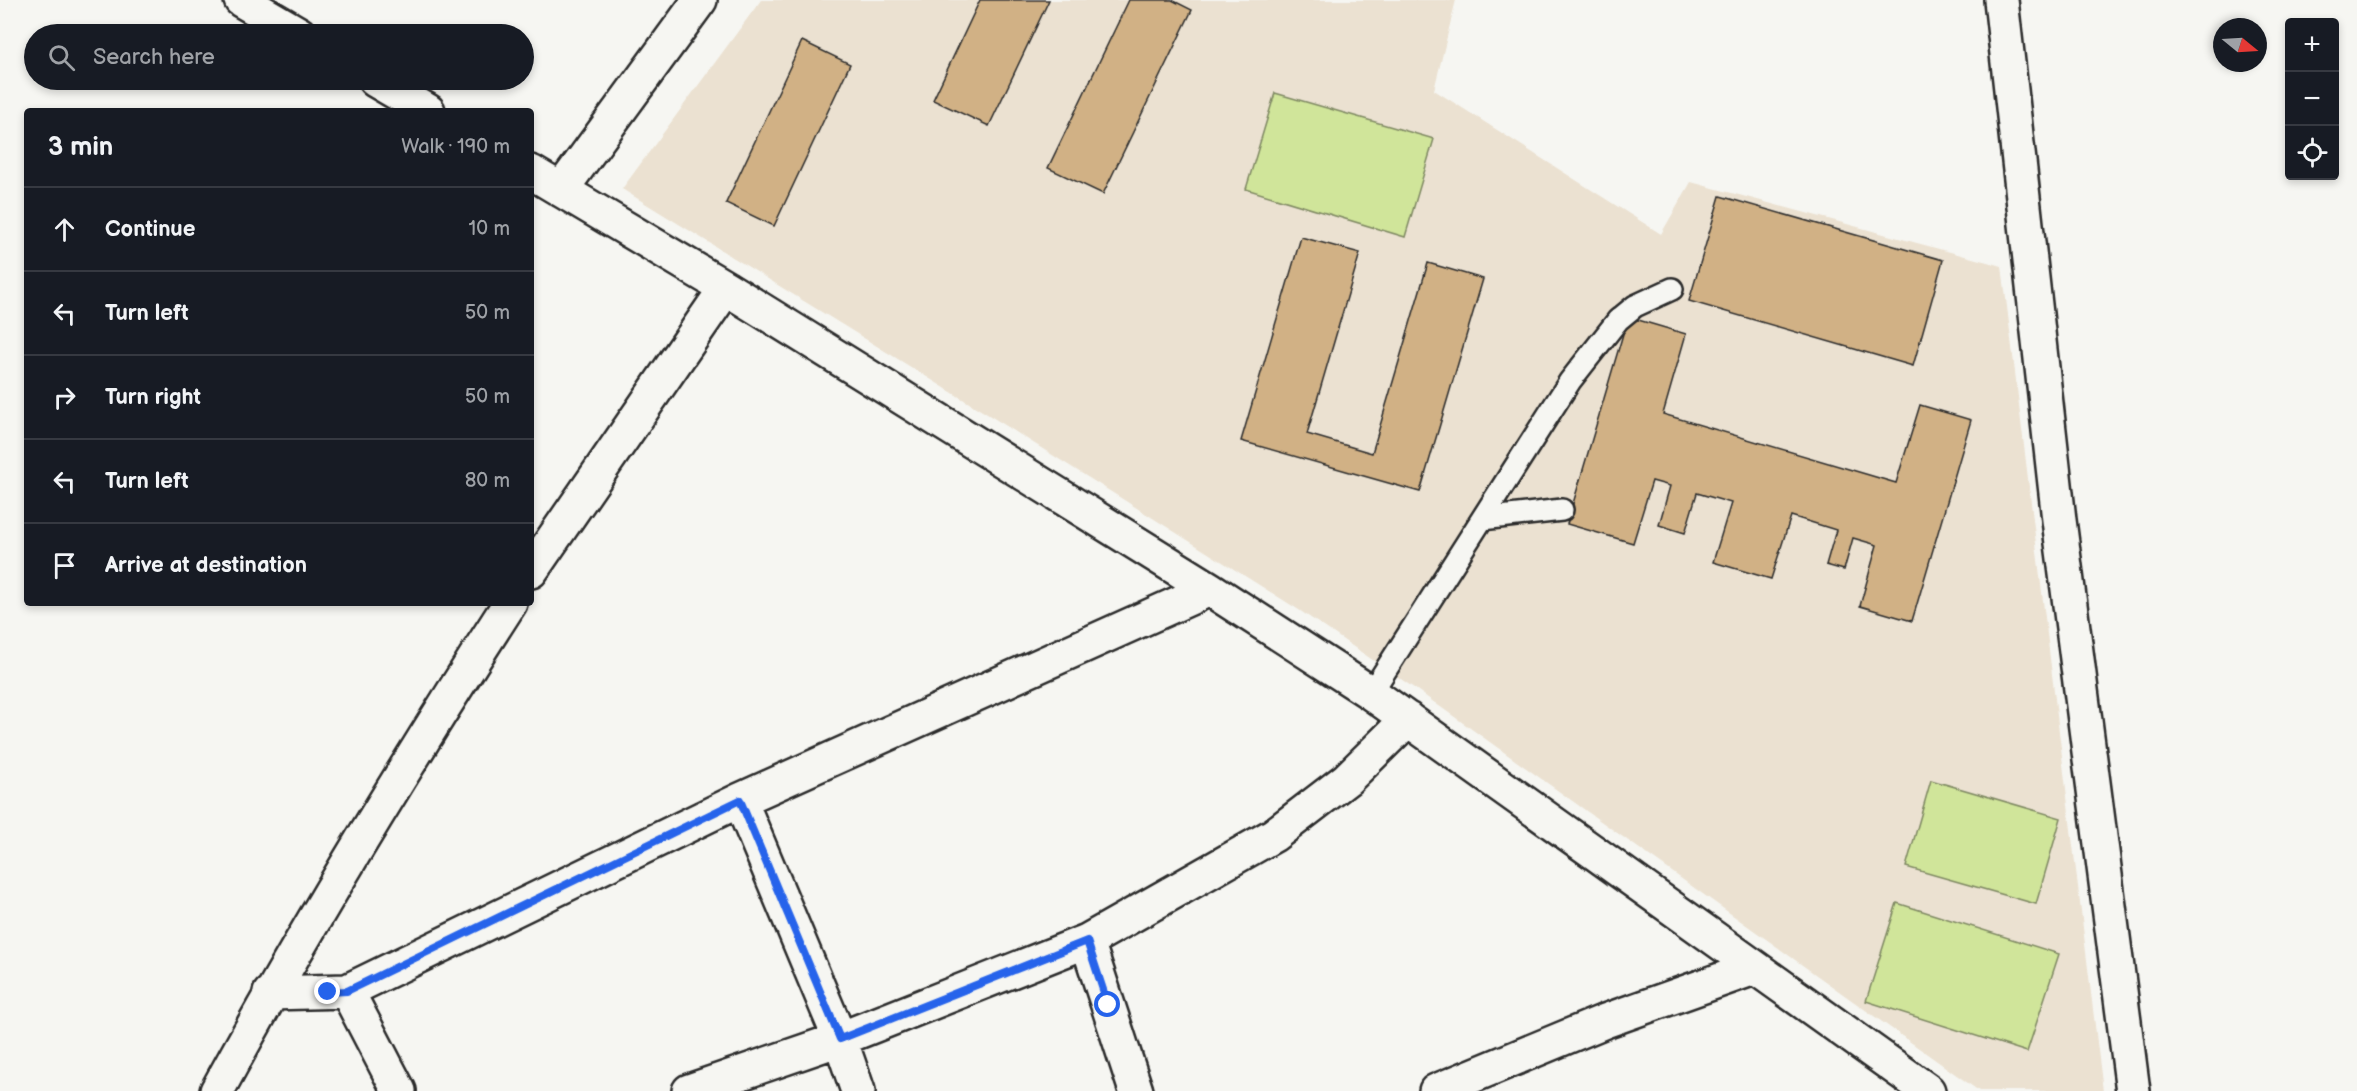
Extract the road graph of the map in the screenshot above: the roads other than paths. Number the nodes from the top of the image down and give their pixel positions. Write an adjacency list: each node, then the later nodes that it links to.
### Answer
1 (241, 0): 4 (street)
2 (700, 0): 8 (street)
3 (2001, 0): 31 (street)
4 (282, 24)
5 (392, 90): 6 (street)
6 (423, 108)
7 (534, 174): 8 (street)
8 (561, 190): 9 (street)
9 (726, 288): 13 (street); 14 (street)
10 (1672, 290): 12 (lane)
11 (1562, 510): 12 (lane)
12 (1482, 519): 16 (lane)
13 (534, 567)
14 (1210, 589): 16 (street); 18 (street)
15 (508, 606): 22 (street)
16 (1371, 693): 17 (street)
17 (1408, 719): 19 (street); 20 (street)
18 (740, 800): 21 (street); 23 (street)
19 (1087, 941): 23 (street); 28 (street)
20 (1754, 968): 29 (street); 30 (street)
21 (347, 991): 22 (street); 25 (street)
22 (270, 993): 24 (street)
23 (840, 1039): 26 (street); 27 (street)
24 (218, 1091)
25 (399, 1091)
26 (689, 1091)
27 (858, 1091)
28 (1136, 1091)
29 (1436, 1091)
30 (1928, 1091)
31 (2133, 1091)

